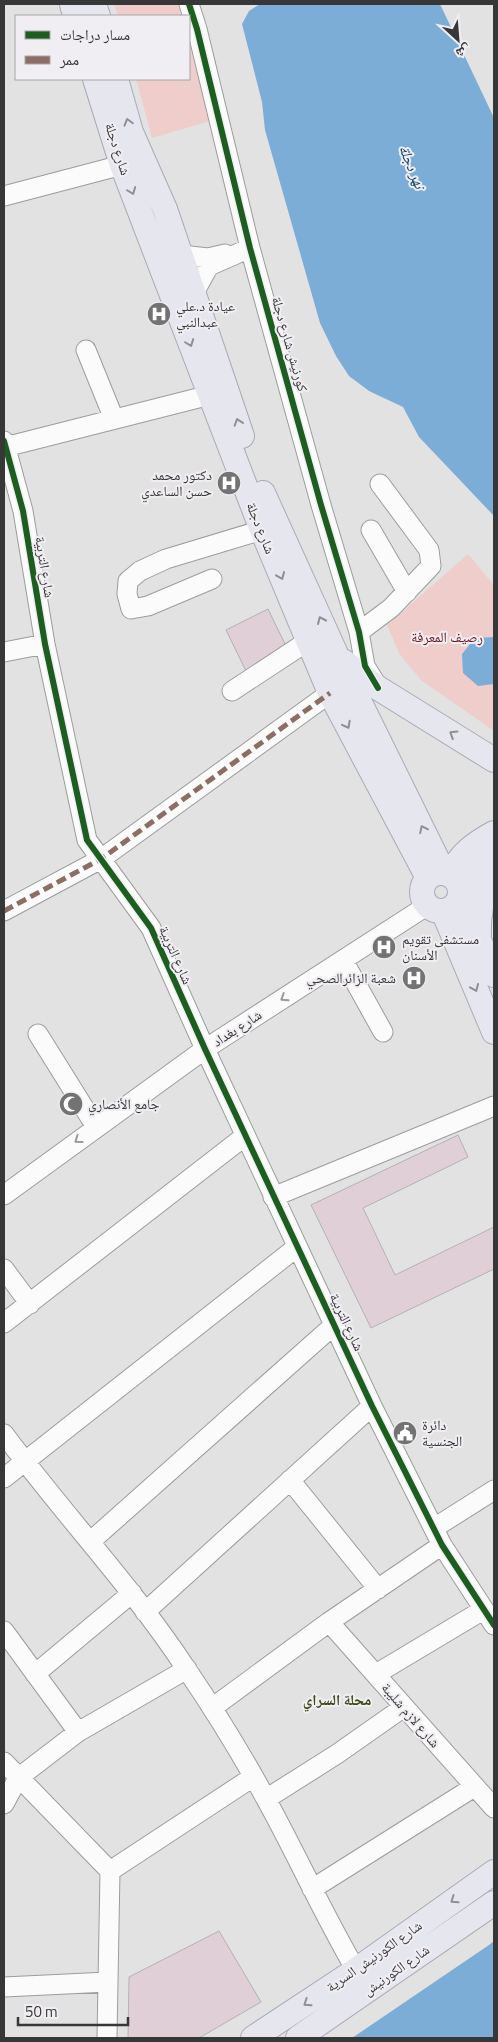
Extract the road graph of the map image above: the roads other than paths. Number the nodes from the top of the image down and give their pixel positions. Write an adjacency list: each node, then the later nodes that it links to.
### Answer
1 (189, 4): 6 (street, كورنيش شارع دجلة)
2 (95, 80): 4 (main road, شارع دجلة)
3 (116, 80): 7 (main road, شارع دجلة, one-way to 3)
4 (122, 165): 5 (street); 10 (main road, شارع دجلة, one-way to 10)
5 (4, 196)
6 (250, 248): 7 (street); 8 (street); 18 (street, كورنيش شارع دجلة)
7 (181, 255): 8 (main road, شارع دجلة)
8 (194, 294): 22 (main road, شارع دجلة, one-way to 8)
9 (86, 350): 11 (street)
10 (210, 395): 11 (street); 14 (main road, شارع دجلة)
11 (114, 419): 12 (street)
12 (5, 444): 20 (street, شارع التربية)
13 (380, 484): 17 (street)
14 (262, 530): 16 (street); 19 (main road, شارع دجلة, one-way to 19)
15 (371, 530): 17 (street)
16 (212, 579)
17 (407, 592): 18 (street)
18 (359, 632): 23 (street, كورنيش شارع دجلة)
19 (308, 641): 24 (street); 25 (main road, شارع دجلة)
20 (45, 644): 21 (street); 29 (street, شارع التربية)
21 (4, 652)
22 (336, 654): 23 (main road); 31 (main road, شارع دجلة, one-way to 22)
23 (378, 688): 26 (main road, one-way to 23)
24 (232, 691)
25 (330, 692): 29 (street); 31 (main road, شارع دجلة, one-way to 31)
26 (494, 760)
27 (494, 833): 31 (main road)
28 (494, 851): 31 (main road)
29 (101, 859): 33 (street); 40 (street, شارع التربية)
30 (494, 875): 34 (main road)
31 (448, 882): 32 (main road); 32 (main road); 34 (main road, شارع دجلة)
32 (435, 908): 35 (street, شارع بغداد); 38 (main road, one-way to 38)
33 (4, 909)
34 (478, 937): 36 (main road, شارع دجلة)
35 (343, 960): 37 (street); 40 (street, شارع بغداد, one-way to 40)
36 (494, 975)
37 (383, 1032)
38 (494, 1032)
39 (38, 1034): 42 (street)
40 (204, 1049): 42 (street, شارع بغداد); 43 (street, شارع التربية)
41 (494, 1106): 45 (street)
42 (96, 1127): 44 (street, شارع بغداد, one-way to 44)
43 (245, 1136): 45 (street, شارع التربية); 48 (street)
44 (4, 1195)
45 (273, 1197): 46 (street, شارع التربية)
46 (297, 1247): 50 (street, شارع التربية); 53 (street)
47 (4, 1269): 48 (street)
48 (30, 1304): 49 (street)
49 (4, 1323)
50 (334, 1325): 51 (street, شارع التربية); 58 (street)
51 (372, 1406): 55 (street); 57 (street, شارع التربية)
52 (4, 1434): 53 (street)
53 (24, 1462): 54 (street); 58 (street)
54 (4, 1478)
55 (290, 1480): 60 (street); 63 (street)
56 (494, 1490): 57 (street)
57 (434, 1528): 59 (street, شارع التربية)
58 (91, 1541): 61 (street)
59 (442, 1545): 60 (street); 62 (street, شارع التربية)
60 (378, 1589): 64 (street)
61 (132, 1593): 63 (street); 68 (street)
62 (483, 1610): 65 (street, شارع التربية); 69 (street)
63 (145, 1612): 67 (street)
64 (329, 1622): 69 (street, شارع لازم شليبة); 71 (street)
65 (494, 1625)
66 (4, 1631): 68 (street)
67 (187, 1669): 71 (street); 72 (street)
68 (36, 1674): 72 (street)
69 (376, 1674): 70 (street, شارع لازم شليبة)
70 (404, 1707): 76 (street, شارع لازم شليبة); 77 (street)
71 (212, 1708): 74 (street)
72 (78, 1732): 75 (street)
73 (4, 1762): 75 (street)
74 (253, 1777): 77 (street); 80 (street)
75 (18, 1778): 78 (street); 80 (street)
76 (474, 1787): 79 (street, شارع لازم شليبة); 82 (street)
77 (266, 1799): 82 (street)
78 (4, 1804)
79 (494, 1808)
80 (110, 1871): 85 (street)
81 (494, 1872): 84 (main road, شارع الكورنيش السرية, one-way to 84)
82 (312, 1888): 84 (street)
83 (494, 1903): 89 (main road, شارع الكورنيش)
84 (356, 1970): 88 (main road, شارع الكورنيش السرية, one-way to 88)
85 (108, 1982): 86 (street); 87 (street)
86 (4, 1987)
87 (107, 2038)
88 (253, 2038)
89 (298, 2038)

